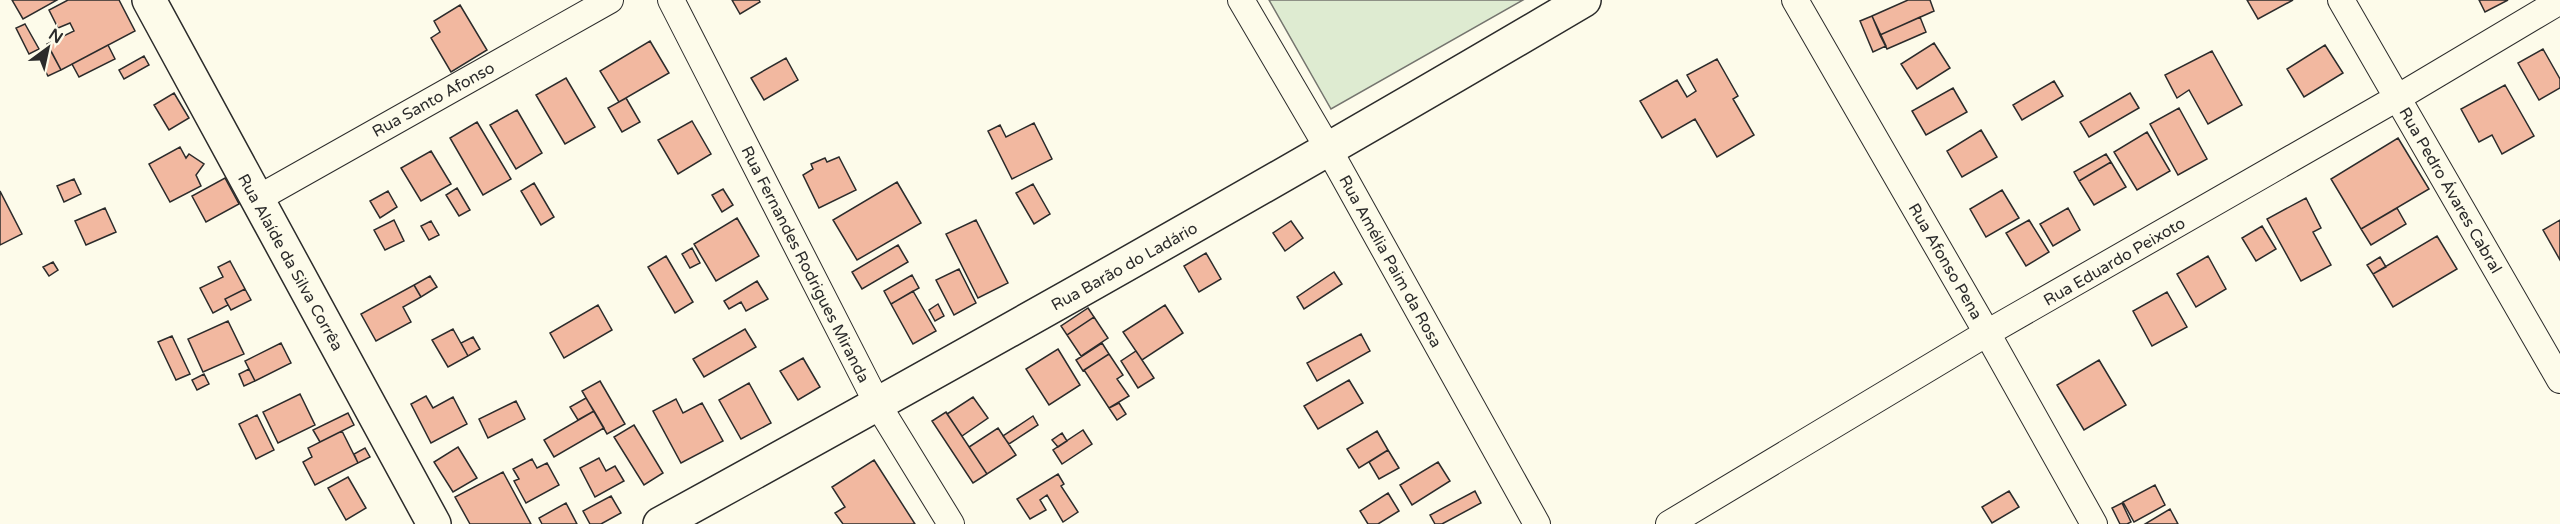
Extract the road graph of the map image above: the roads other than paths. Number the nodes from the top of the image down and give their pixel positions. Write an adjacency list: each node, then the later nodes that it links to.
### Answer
1 (149, 0): 11 (main road, Rua Alaíde da Silva Corrêa)
2 (610, 0): 11 (street, Rua Santo Afonso)
3 (670, 0): 14 (street, Rua Fernandes Rodrigues Miranda)
4 (1241, 0): 10 (street, Rua Amélia Paim da Rosa)
5 (1584, 0): 10 (main road, Rua Barão do Ladário)
6 (1795, 0): 12 (street, Rua Afonso Pena)
7 (2342, 0): 9 (street, Rua Pedro Ávares Cabral)
8 (2560, 1): 9 (street, Rua Eduardo Peixoto)
9 (2397, 98): 12 (street, Rua Eduardo Peixoto); 13 (street, Rua Pedro Ávares Cabral)
10 (1329, 150): 14 (main road, Rua Barão do Ladário); 18 (street, Rua Amélia Paim da Rosa)
11 (257, 199): 15 (main road, Rua Alaíde da Silva Corrêa)
12 (1988, 333): 19 (street, Rua Eduardo Peixoto); 20 (street, Rua Afonso Pena)
13 (2560, 380)
14 (878, 405): 16 (main road, Rua Barão do Ladário); 17 (street, Rua Fernandes Rodrigues Miranda)
15 (434, 524)
16 (660, 524)
17 (951, 524)
18 (1537, 524)
19 (1669, 524)
20 (2094, 524)

